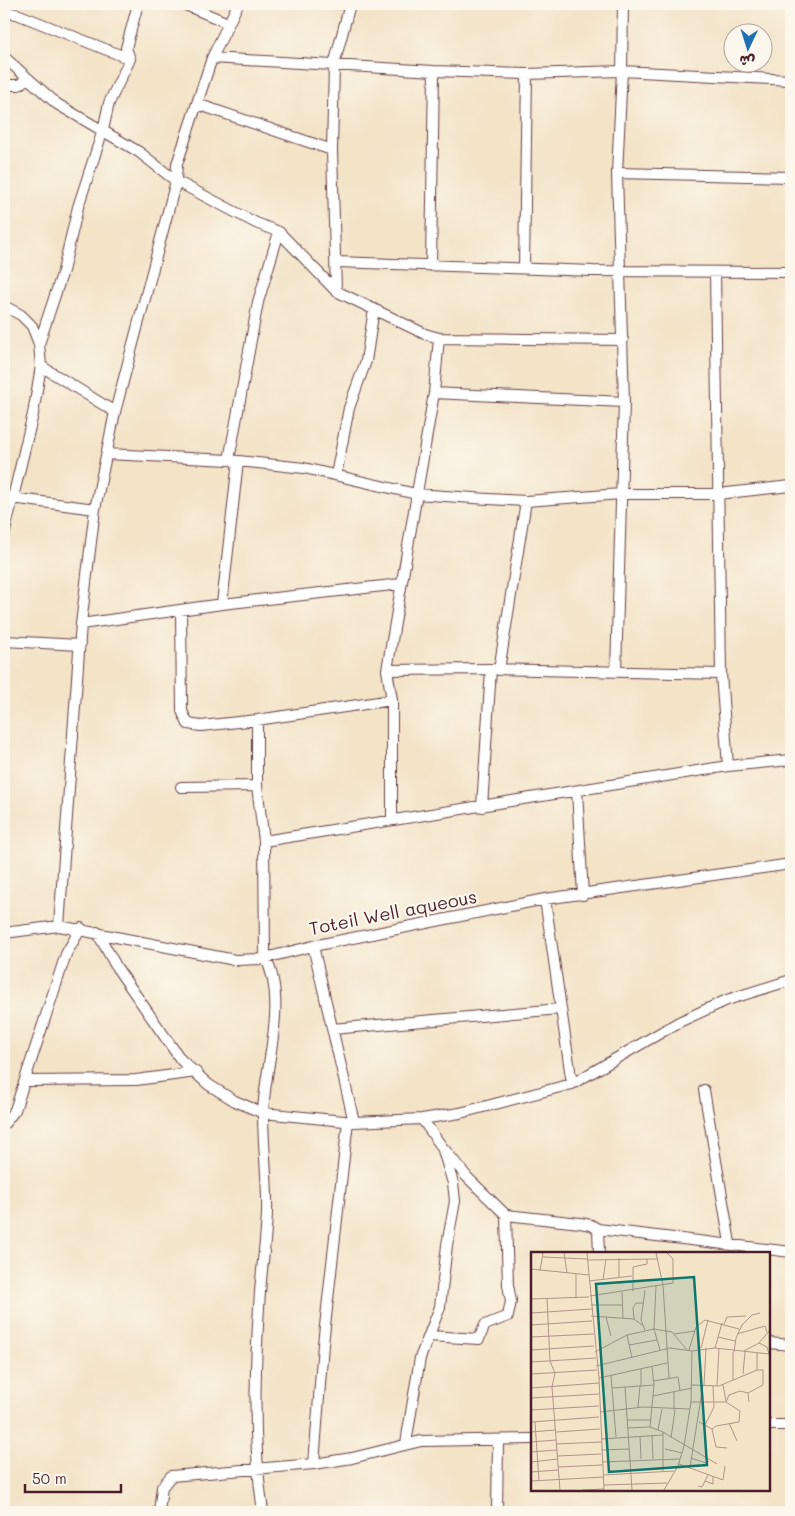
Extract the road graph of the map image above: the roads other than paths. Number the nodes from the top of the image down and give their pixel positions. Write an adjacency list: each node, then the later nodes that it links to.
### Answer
1 (138, 4): 10 (street)
2 (183, 4): 7 (street)
3 (238, 4): 7 (street)
4 (350, 4): 11 (street)
5 (623, 4): 13 (street)
6 (4, 12): 10 (street)
7 (228, 23): 9 (street)
8 (4, 56): 15 (street)
9 (212, 58): 11 (street); 18 (street)
10 (130, 59): 19 (street)
11 (334, 65): 12 (street); 20 (street)
12 (434, 71): 14 (street); 26 (street)
13 (622, 71): 14 (street); 16 (street); 21 (street)
14 (527, 74): 27 (street)
15 (26, 79): 17 (street); 19 (street)
16 (791, 80)
17 (4, 85)
18 (197, 104): 20 (street); 23 (street)
19 (103, 130): 23 (street); 36 (street)
20 (332, 150): 25 (street)
21 (616, 173): 22 (street); 28 (street)
22 (791, 177)
23 (176, 181): 24 (street); 40 (street)
24 (279, 232): 31 (street); 42 (street)
25 (336, 262): 26 (street); 31 (street)
26 (431, 266): 27 (street)
27 (524, 268): 28 (street)
28 (620, 270): 29 (street); 35 (street)
29 (715, 272): 30 (street); 47 (street)
30 (791, 272)
31 (336, 291): 33 (street)
32 (4, 308): 36 (street)
33 (374, 309): 34 (street); 43 (street)
34 (438, 338): 35 (street); 38 (street)
35 (623, 340): 39 (street)
36 (39, 344): 37 (street)
37 (41, 366): 40 (street); 48 (street)
38 (434, 393): 39 (street); 45 (street)
39 (624, 402): 46 (street)
40 (115, 412): 41 (street)
41 (107, 454): 42 (street); 50 (street)
42 (234, 460): 43 (street); 53 (street)
43 (336, 475): 45 (street)
44 (791, 486): 47 (street)
45 (416, 494): 49 (street); 52 (street)
46 (621, 494): 47 (street); 49 (street); 60 (street)
47 (718, 494): 61 (street)
48 (9, 497): 50 (street); 51 (street)
49 (526, 500): 58 (street)
50 (95, 510): 55 (street)
51 (4, 535)
52 (401, 584): 53 (street); 59 (street)
53 (222, 604): 54 (street)
54 (181, 610): 55 (street); 63 (street)
55 (81, 624): 57 (street)
56 (4, 641): 57 (street)
57 (80, 645): 75 (street)
58 (495, 669): 59 (street); 60 (street); 69 (street)
59 (387, 670): 62 (street)
60 (616, 671): 61 (street)
61 (721, 674): 65 (street)
62 (392, 700): 63 (street); 70 (street)
63 (257, 720): 66 (street)
64 (791, 760): 65 (street)
65 (728, 766): 68 (street)
66 (257, 786): 67 (street); 71 (street)
67 (181, 787)
68 (577, 791): 69 (street); 73 (street)
69 (482, 807): 70 (street)
70 (392, 820): 71 (street)
71 (264, 841): 80 (street)
72 (791, 864): 73 (street, Toteil Well aqueous)
73 (583, 894): 74 (street, Toteil Well aqueous)
74 (545, 899): 79 (street, Toteil Well aqueous); 82 (street)
75 (59, 926): 76 (street, Toteil Well aqueous); 78 (street, Toteil Well aqueous)
76 (81, 928): 77 (street, Toteil Well aqueous); 85 (street)
77 (97, 932): 80 (street, Toteil Well aqueous); 84 (street)
78 (4, 934)
79 (313, 946): 80 (street, Toteil Well aqueous); 83 (street)
80 (265, 957): 88 (street)
81 (791, 980): 86 (street)
82 (560, 1009): 83 (street); 86 (street)
83 (332, 1029): 90 (street)
84 (196, 1072): 85 (street); 88 (street)
85 (26, 1081): 91 (street)
86 (572, 1084): 89 (street)
87 (704, 1090): 95 (street)
88 (263, 1113): 90 (street); 107 (street)
89 (422, 1119): 90 (street); 92 (street)
90 (351, 1121): 106 (street)
91 (4, 1124)
92 (442, 1147): 93 (street); 98 (street)
93 (506, 1215): 94 (street); 98 (street)
94 (598, 1229): 95 (street); 96 (street)
95 (730, 1243): 97 (street)
96 (599, 1252)
97 (791, 1252)
98 (429, 1336): 105 (street)
99 (770, 1343): 100 (street)
100 (791, 1345)
101 (770, 1425): 102 (street)
102 (791, 1425)
103 (531, 1439): 104 (street)
104 (498, 1440): 105 (street); 110 (street)
105 (406, 1443): 106 (street)
106 (314, 1464): 107 (street)
107 (256, 1469): 108 (street); 109 (street)
108 (159, 1512)
109 (263, 1512)
110 (497, 1512)

